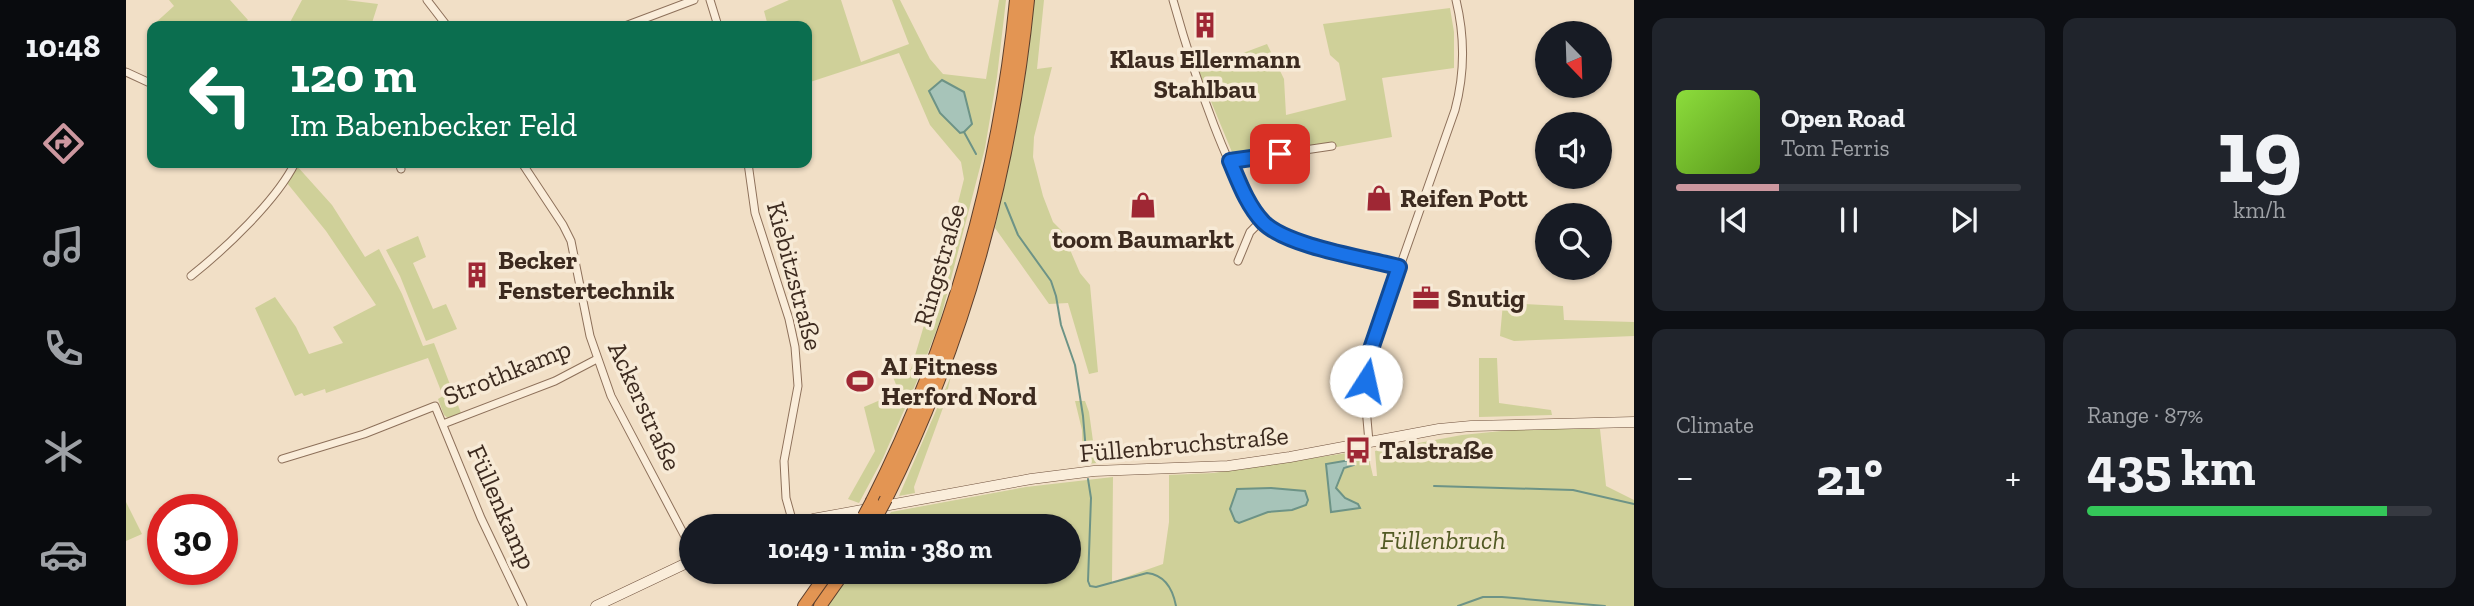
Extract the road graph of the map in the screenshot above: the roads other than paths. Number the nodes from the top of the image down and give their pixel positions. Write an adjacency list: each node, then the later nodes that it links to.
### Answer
1 (428, 0): 8 (street)
2 (694, 0): 9 (street)
3 (710, 0): 10 (street)
4 (1016, 0): 29 (highway, Ringstraße, bridge)
5 (1028, 0): 30 (highway, Ringstraße, bridge)
6 (1173, 0): 14 (street)
7 (1456, 0): 20 (street)
8 (443, 21)
9 (638, 21)
10 (716, 21)
11 (126, 72): 12 (street)
12 (147, 82)
13 (1332, 146): 14 (street)
14 (1230, 161): 18 (street)
15 (292, 168): 21 (street)
16 (527, 168): 22 (street, Ackerstraße)
17 (749, 168): 27 (street, Kiebitzstraße)
18 (1261, 221): 19 (street); 20 (street)
19 (1238, 261)
20 (1399, 267): 25 (street)
21 (191, 276)
22 (597, 359): 24 (street, Strothkamp); 31 (street, Ackerstraße)
23 (1634, 422): 25 (street, Füllenbruchstraße)
24 (443, 425): 26 (street, Strothkamp); 35 (street, Füllenkamp)
25 (1369, 442): 28 (street, Füllenbruchstraße)
26 (282, 459)
27 (790, 514)
28 (842, 514)
29 (867, 514)
30 (878, 514)
31 (679, 526)
32 (679, 567): 36 (street)
33 (820, 584): 37 (highway)
34 (836, 584): 38 (highway)
35 (523, 606)
36 (596, 606)
37 (804, 606)
38 (820, 606)

